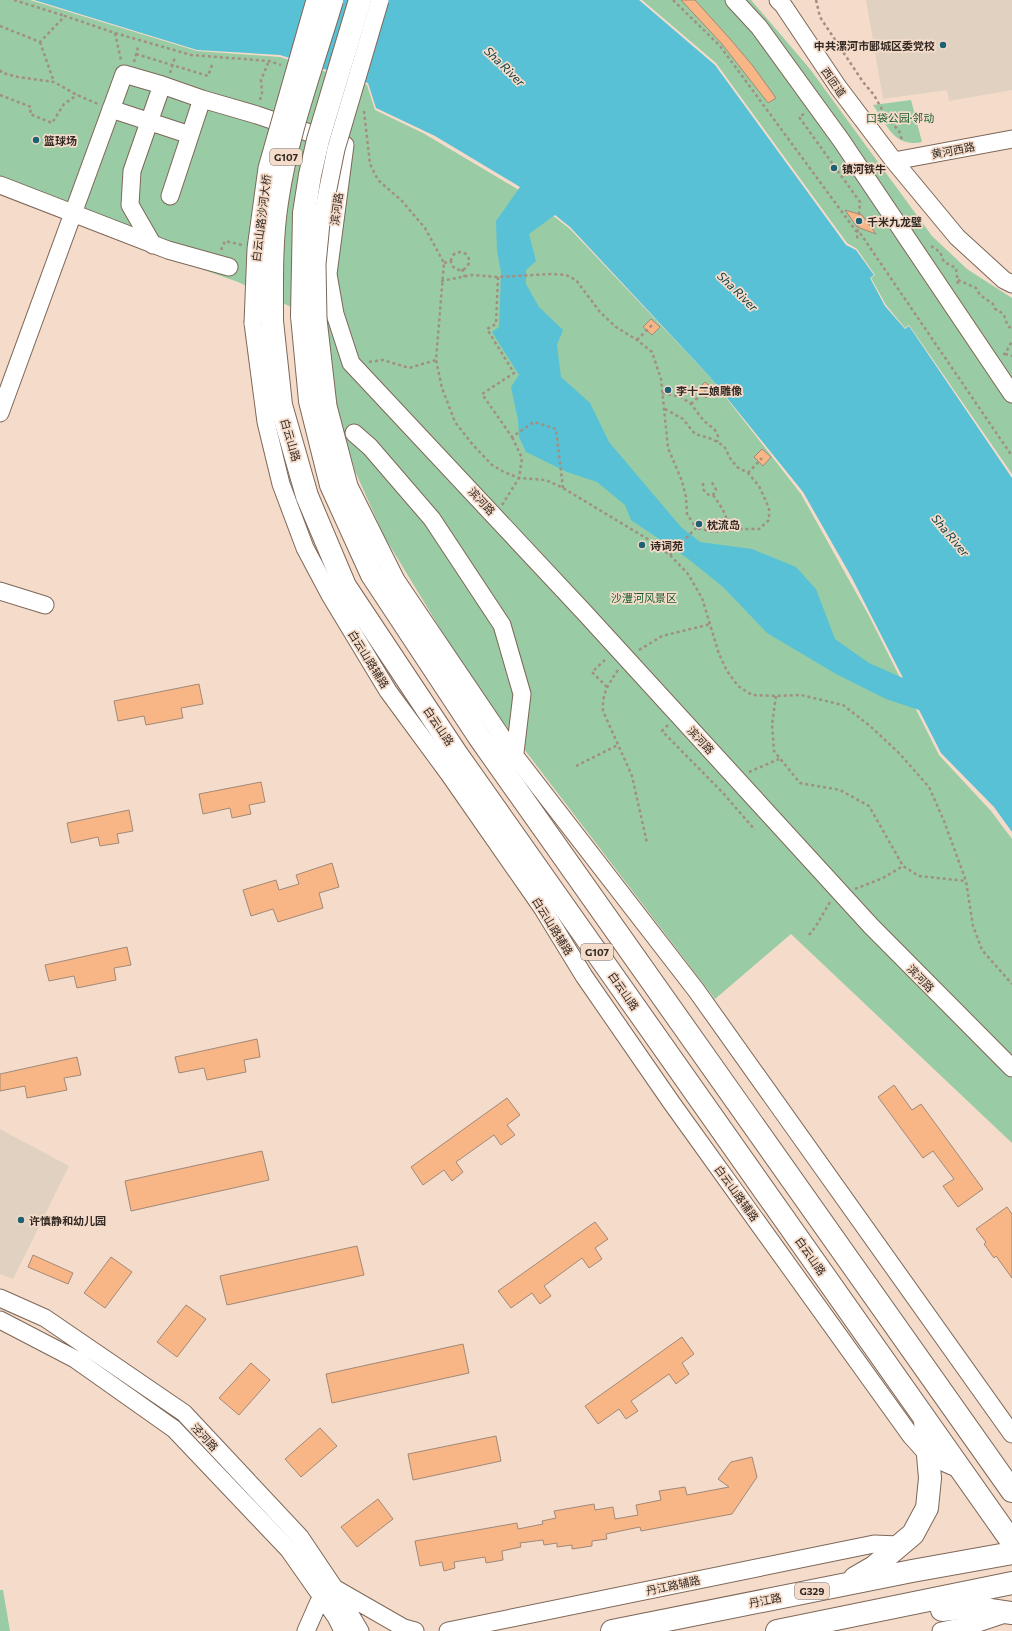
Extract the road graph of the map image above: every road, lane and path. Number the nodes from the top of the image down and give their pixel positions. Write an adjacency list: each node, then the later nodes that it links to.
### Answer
1 (14, 0): 10 (path)
2 (315, 0): 41 (street, 白云山路沙河大桥, bridge)
3 (332, 0): 52 (highway, 白云山路沙河大桥 / G107, bridge)
4 (360, 0): 51 (highway, G107, bridge)
5 (380, 0): 51 (street, bridge)
6 (673, 0): 38 (path)
7 (734, 0): 62 (street)
8 (778, 0): 34 (street, 西匝道)
9 (816, 0): 33 (path)
10 (65, 16): 12 (path); 13 (path)
11 (0, 26): 13 (path)
12 (115, 33): 15 (path); 19 (path)
13 (40, 42): 21 (path)
14 (136, 54): 16 (path)
15 (269, 61): 17 (path); 28 (path)
16 (212, 66)
17 (284, 66)
18 (1, 71): 20 (path); 21 (path)
19 (124, 74): 22 (street, 滨河路); 27 (street)
20 (0, 78)
21 (54, 82): 24 (path)
22 (162, 85): 25 (street, 滨河路); 30 (street)
23 (0, 95): 24 (path)
24 (77, 95): 27 (path)
25 (202, 99): 28 (street, 滨河路); 31 (street)
26 (364, 104): 43 (path)
27 (111, 109): 30 (street); 37 (street)
28 (257, 114): 59 (street, 滨河路)
29 (799, 117): 38 (path)
30 (150, 122): 31 (street); 40 (street)
31 (190, 135): 36 (street)
32 (1012, 139): 34 (street, 黄河西路)
33 (902, 140)
34 (894, 161): 50 (street, 西匝道)
35 (0, 185): 37 (street)
36 (170, 196)
37 (73, 214): 40 (street); 65 (street)
38 (858, 232): 39 (path); 69 (path)
39 (857, 239)
40 (153, 245): 44 (street)
41 (256, 249): 44 (path); 52 (street, 白云山路沙河大桥, bridge)
42 (451, 261): 43 (path); 45 (path); 45 (path)
43 (444, 263): 49 (path)
44 (222, 265)
45 (462, 269): 46 (path)
46 (466, 277): 47 (path); 49 (path)
47 (498, 277): 55 (path); 67 (path)
48 (958, 280): 54 (path)
49 (441, 281): 58 (path)
50 (1012, 284)
51 (310, 317): 89 (street); 91 (highway, G107)
52 (262, 322): 99 (highway, 白云山路 / G107); 101 (street, 白云山路辅路)
53 (653, 324): 55 (path)
54 (1012, 329)
55 (637, 340): 61 (path)
56 (1005, 354): 57 (path)
57 (1012, 356)
58 (436, 360): 59 (path); 72 (path)
59 (351, 363): 77 (street, 滨河路)
60 (706, 390): 63 (path)
61 (662, 393): 63 (path); 64 (path)
62 (1012, 394)
63 (691, 404): 68 (path)
64 (664, 409): 68 (path); 78 (path)
65 (0, 413)
66 (354, 432): 89 (street)
67 (512, 437): 72 (path); 75 (path)
68 (717, 442): 71 (path)
69 (1012, 456)
70 (762, 458): 71 (path)
71 (748, 473): 79 (path)
72 (519, 478): 75 (path); 77 (path)
73 (711, 482): 76 (path)
74 (703, 483): 76 (path)
75 (563, 488): 80 (path)
76 (713, 495): 79 (path)
77 (495, 515): 84 (street, 滨河路)
78 (696, 528): 79 (path); 80 (path)
79 (727, 530)
80 (670, 555): 83 (path)
81 (0, 591): 82 (street)
82 (46, 605)
83 (711, 624): 84 (path); 86 (path)
84 (622, 653): 85 (path); 85 (path); 87 (street, 滨河路)
85 (607, 687): 88 (path)
86 (776, 696): 94 (path); 94 (path)
87 (679, 716): 92 (path); 96 (street, 滨河路)
88 (618, 745): 90 (path); 93 (path)
89 (515, 756): 91 (street); 100 (street)
90 (576, 766)
91 (512, 783): 103 (highway, G107)
92 (755, 830)
93 (647, 844)
94 (966, 881): 95 (path)
95 (1012, 984)
96 (1012, 1068)
97 (0, 1298): 109 (street, 泾河路)
98 (0, 1320): 109 (street, 泾河路)
99 (924, 1418): 101 (highway); 102 (highway, 白云山路 / G107)
100 (1012, 1434)
101 (929, 1456): 102 (street, 白云山路辅路); 105 (highway)
102 (961, 1470): 104 (highway, 白云山路 / G107)
103 (1012, 1491)
104 (1012, 1542)
105 (899, 1545): 108 (highway); 116 (street, 丹江路辅路)
106 (1012, 1553): 108 (highway, 丹江路 / G329)
107 (1012, 1583): 111 (highway)
108 (843, 1584): 117 (highway, 丹江路 / G329)
109 (328, 1593): 112 (street); 113 (street, 泾河路); 114 (street, 泾河路); 115 (street)
110 (1010, 1613): 111 (highway); 119 (street)
111 (844, 1617): 118 (highway)
112 (306, 1631)
113 (343, 1631)
114 (360, 1631)
115 (415, 1631)
116 (448, 1631)
117 (612, 1631)
118 (777, 1631)
119 (941, 1631)

